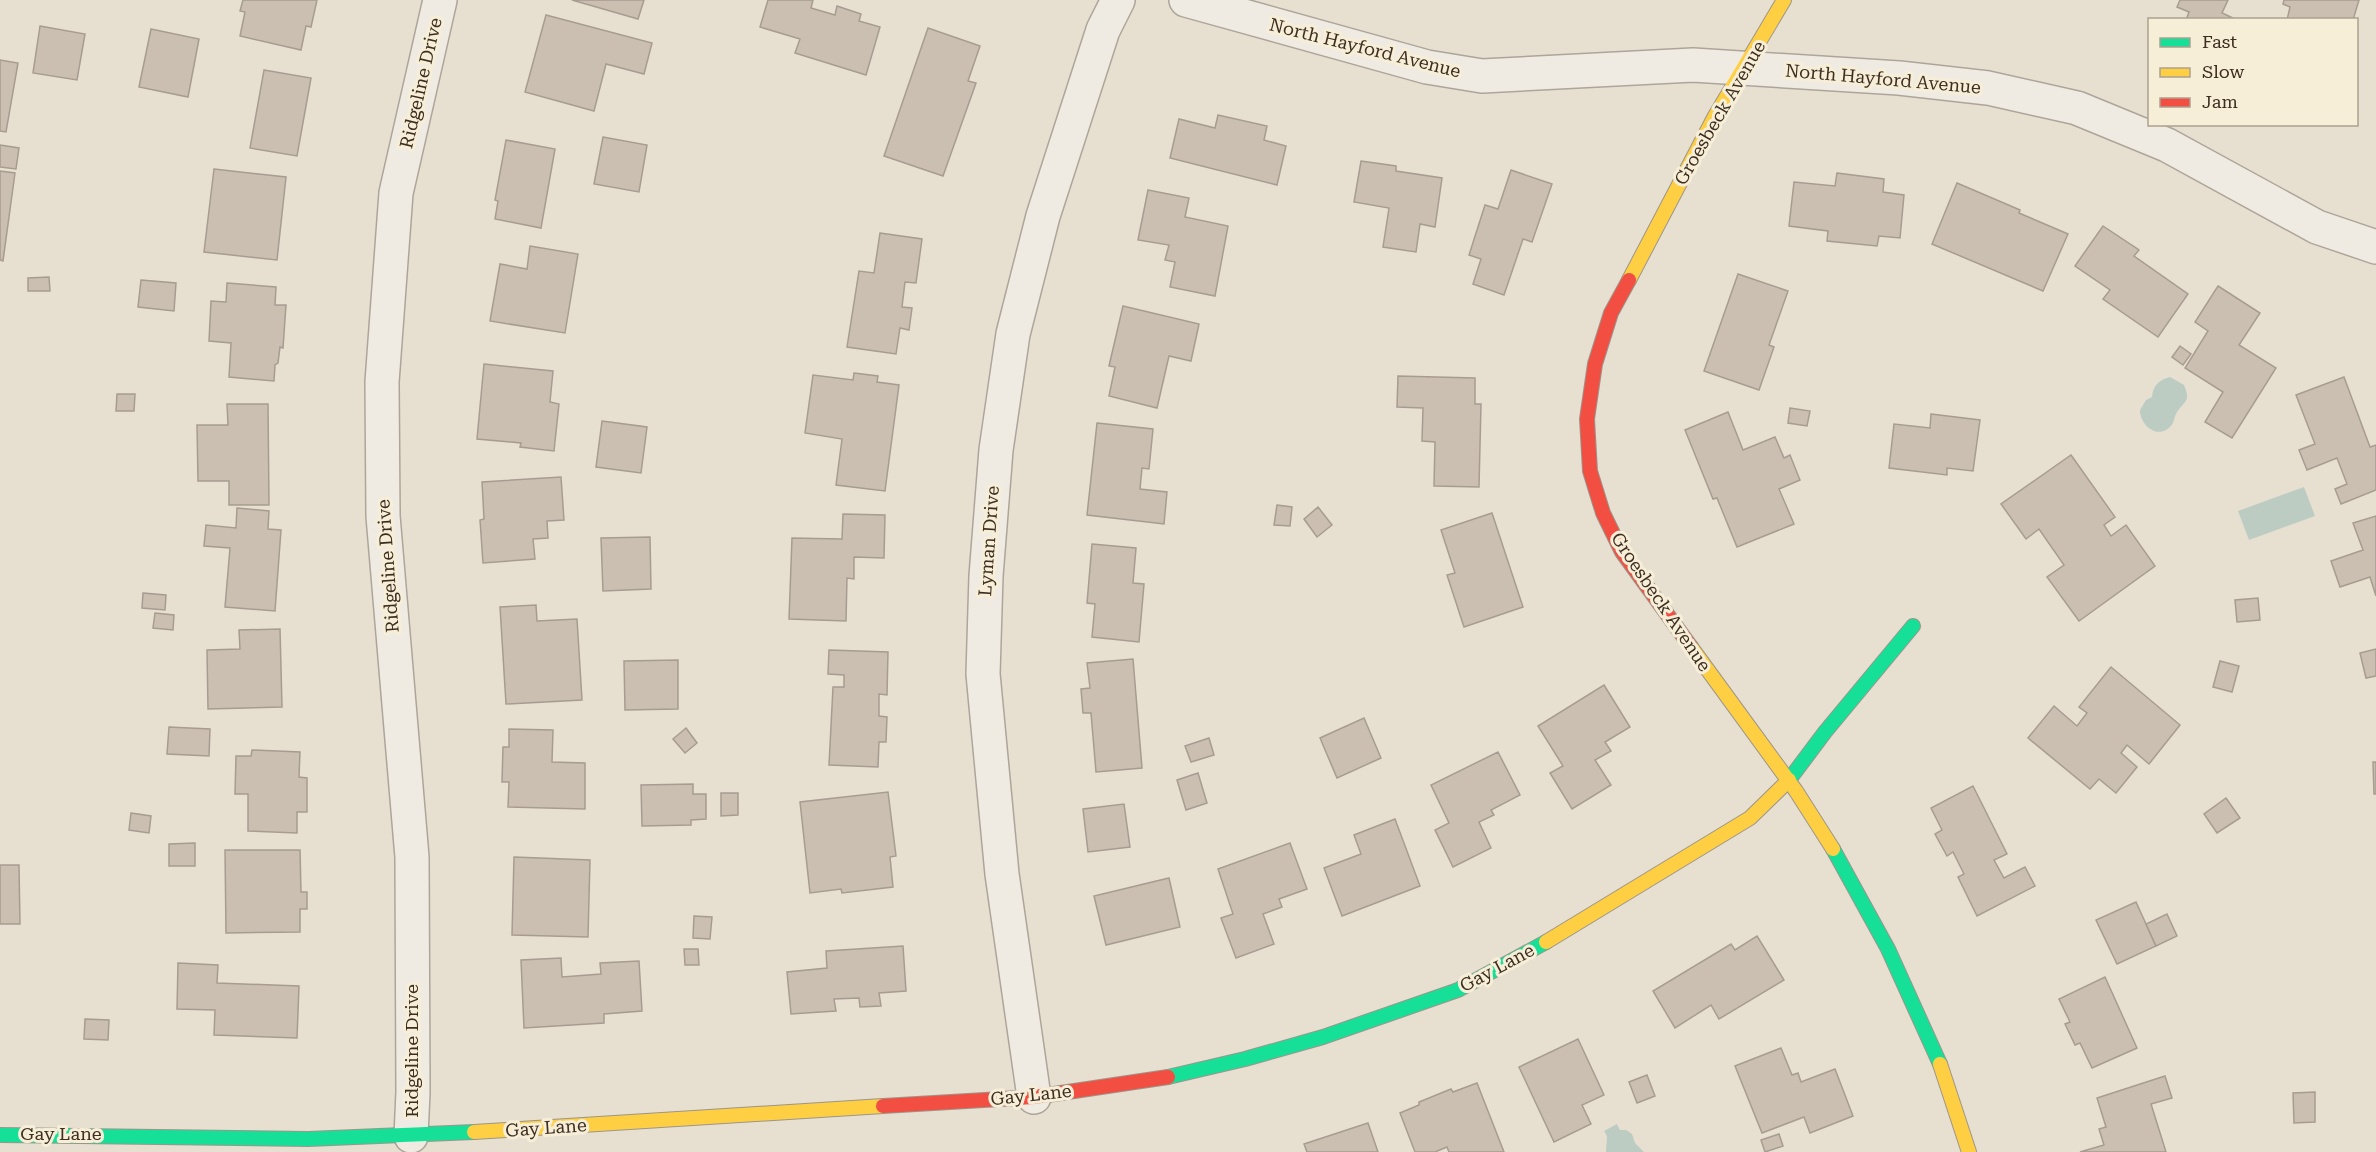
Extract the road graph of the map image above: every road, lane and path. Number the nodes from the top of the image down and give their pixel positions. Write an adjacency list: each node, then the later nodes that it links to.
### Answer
1 (440, 0): 11 (street, Ridgeline Drive)
2 (1118, 0): 9 (street, Lyman Drive)
3 (1186, 0): 5 (street, North Hayford Avenue)
4 (1784, 0): 5 (street, Groesbeck Avenue)
5 (1743, 68): 6 (street, North Hayford Avenue); 8 (street, Groesbeck Avenue)
6 (2376, 247)
7 (1913, 626): 8 (street, Gay Lane)
8 (1788, 781): 9 (street, Gay Lane); 12 (street, Groesbeck Avenue)
9 (1034, 1097): 11 (street, Gay Lane)
10 (0, 1135): 11 (street, Gay Lane)
11 (411, 1136)
12 (1969, 1152)

